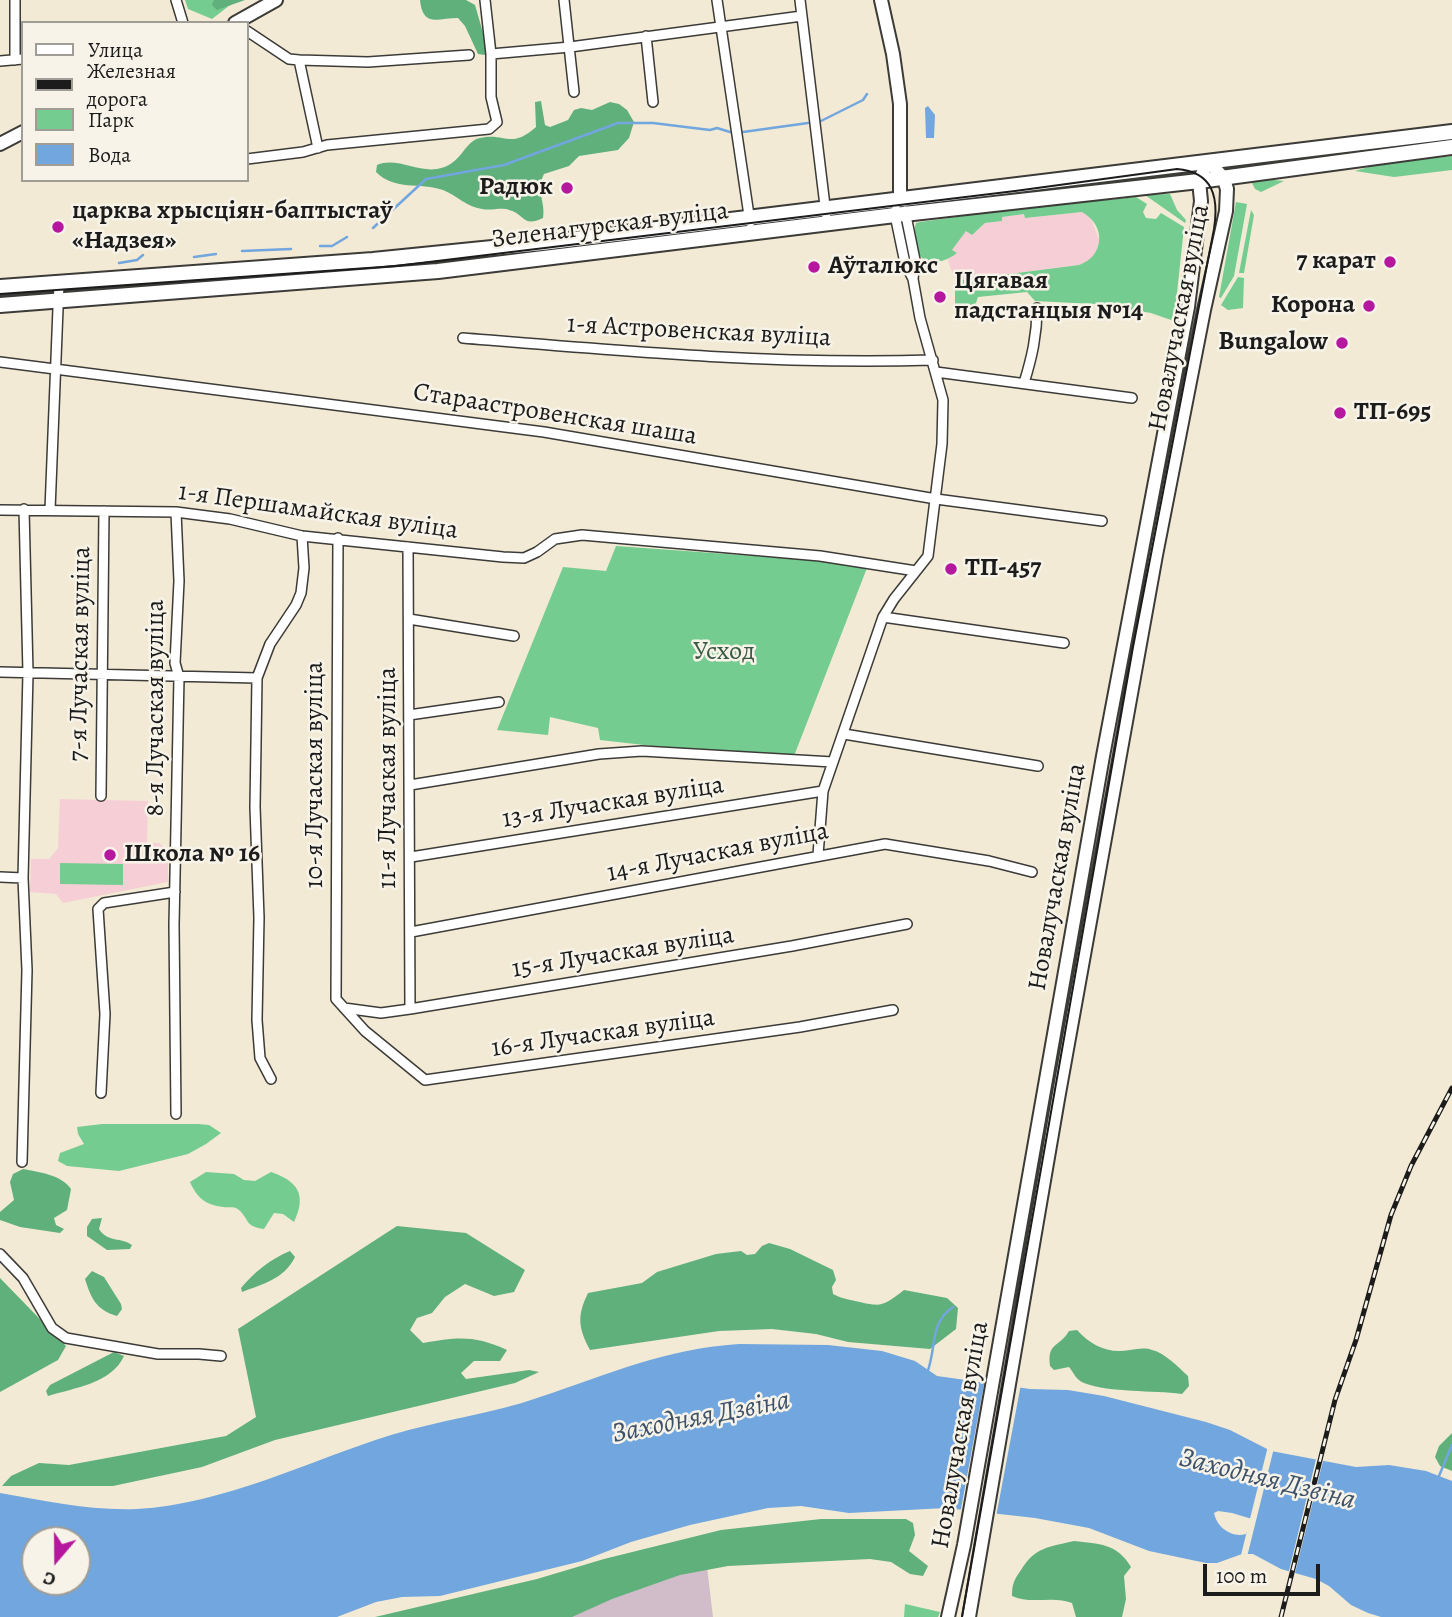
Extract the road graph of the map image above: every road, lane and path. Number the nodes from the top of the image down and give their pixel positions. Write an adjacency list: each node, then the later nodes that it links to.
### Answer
1 (15, 0): 18 (street)
2 (176, 0): 10 (street)
3 (276, 0): 11 (main road)
4 (485, 0): 16 (street)
5 (564, 0): 15 (street)
6 (717, 0): 12 (street)
7 (800, 0): 9 (street)
8 (881, 0): 32 (main road)
9 (802, 16): 12 (street); 33 (street)
10 (182, 21)
11 (239, 21)
12 (720, 25): 14 (street); 36 (street)
13 (248, 32): 19 (street)
14 (646, 36): 15 (street); 22 (street)
15 (570, 47): 16 (street); 21 (street)
16 (491, 54): 27 (street)
17 (469, 55): 19 (street)
18 (19, 60): 20 (street)
19 (299, 60): 27 (street)
20 (0, 61)
21 (574, 92)
22 (653, 102)
23 (1452, 132): 29 (main road, Зеленагурская вуліца)
24 (21, 133): 25 (main road)
25 (0, 144)
26 (1452, 147): 30 (main road, Зеленагурская вуліца)
27 (318, 148): 28 (street)
28 (248, 159)
29 (1208, 161): 30 (main road, Новалучаская вуліца); 31 (main road, Новалучаская вуліца); 32 (main road, Зеленагурская вуліца)
30 (1223, 177): 31 (main road, Зеленагурская вуліца); 48 (main road, Новалучаская вуліца)
31 (1199, 181): 35 (main road, Зеленагурская вуліца); 46 (main road, Новалучаская вуліца)
32 (900, 200): 33 (main road, Зеленагурская вуліца); 35 (street)
33 (826, 208): 34 (main road, Зеленагурская вуліца); 37 (street)
34 (796, 211): 36 (main road, Зеленагурская вуліца); 38 (street)
35 (900, 215): 37 (main road, Зеленагурская вуліца); 50 (street)
36 (749, 218): 39 (street); 40 (main road, Зеленагурская вуліца)
37 (828, 224): 38 (main road, Зеленагурская вуліца)
38 (797, 228): 39 (main road, Зеленагурская вуліца)
39 (752, 234): 41 (main road, Зеленагурская вуліца)
40 (542, 243): 41 (street); 42 (main road, Зеленагурская вуліца)
41 (545, 258): 44 (main road, Зеленагурская вуліца)
42 (60, 283): 43 (main road, Зеленагурская вуліца); 44 (street)
43 (0, 287)
44 (60, 301): 45 (main road, Зеленагурская вуліца); 52 (street)
45 (0, 305)
46 (1188, 307): 48 (street); 98 (main road, Новалучаская вуліца)
47 (1037, 308): 54 (street)
48 (1203, 310): 99 (main road, Новалучаская вуліца)
49 (463, 338): 50 (street, 1-я Астровенская вуліца)
50 (933, 360): 53 (street)
51 (0, 362): 52 (street, Стараастровенская шаша)
52 (57, 369): 56 (street, Стараастровенская шаша); 59 (street)
53 (936, 372): 54 (street); 56 (street)
54 (1024, 383): 55 (street)
55 (1132, 398)
56 (936, 499): 62 (street, Стараастровенская шаша); 66 (street)
57 (24, 509): 58 (street, 1-я Першамайская вуліца); 59 (street, 1-я Першамайская вуліца); 72 (street)
58 (0, 510)
59 (50, 510): 60 (street, 1-я Першамайская вуліца)
60 (104, 511): 61 (street, 1-я Першамайская вуліца); 73 (street, 7-я Лучаская вуліца)
61 (176, 512): 63 (street, 1-я Першамайская вуліца); 74 (street, 8-я Лучаская вуліца)
62 (1102, 521)
63 (302, 536): 64 (street, 1-я Першамайская вуліца); 75 (street)
64 (338, 538): 65 (street, 1-я Першамайская вуліца); 92 (street, 10-я Лучаская вуліца)
65 (408, 547): 66 (street, 1-я Першамайская вуліца); 68 (street, 11-я Лучаская вуліца)
66 (916, 571): 67 (street)
67 (883, 617): 70 (street); 78 (street)
68 (409, 619): 69 (street); 77 (street, 11-я Лучаская вуліца)
69 (514, 636)
70 (1064, 643)
71 (0, 672): 72 (street)
72 (28, 673): 73 (street); 88 (street)
73 (103, 674): 74 (street); 83 (street, 7-я Лучаская вуліца)
74 (179, 677): 75 (street); 89 (street, 8-я Лучаская вуліца)
75 (257, 678): 95 (street)
76 (499, 702): 77 (street)
77 (409, 715): 81 (street, 11-я Лучаская вуліца)
78 (844, 734): 79 (street); 80 (street)
79 (832, 762): 81 (street); 82 (street)
80 (1038, 766)
81 (410, 785): 85 (street, 11-я Лучаская вуліца)
82 (823, 791): 84 (street); 85 (street, 13-я Лучаская вуліца)
83 (101, 796)
84 (818, 855): 86 (street, 14-я Лучаская вуліца); 91 (street, 14-я Лучаская вуліца)
85 (411, 857): 91 (street, 11-я Лучаская вуліца)
86 (1032, 872)
87 (0, 877): 88 (street)
88 (23, 878): 100 (street)
89 (176, 892): 96 (street); 97 (street, 8-я Лучаская вуліца)
90 (907, 924): 93 (street, 15-я Лучаская вуліца)
91 (411, 932): 93 (street, 11-я Лучаская вуліца)
92 (344, 1008): 93 (street, 15-я Лучаская вуліца); 94 (street, 16-я Лучаская вуліца)
93 (410, 1009)
94 (893, 1010)
95 (271, 1079)
96 (101, 1093)
97 (176, 1114)
98 (1035, 1133): 99 (street); 103 (main road, Новалучаская вуліца)
99 (1052, 1136): 104 (main road, Новалучаская вуліца)
100 (22, 1162)
101 (0, 1254): 102 (street)
102 (221, 1356)
103 (948, 1617)
104 (969, 1617)

